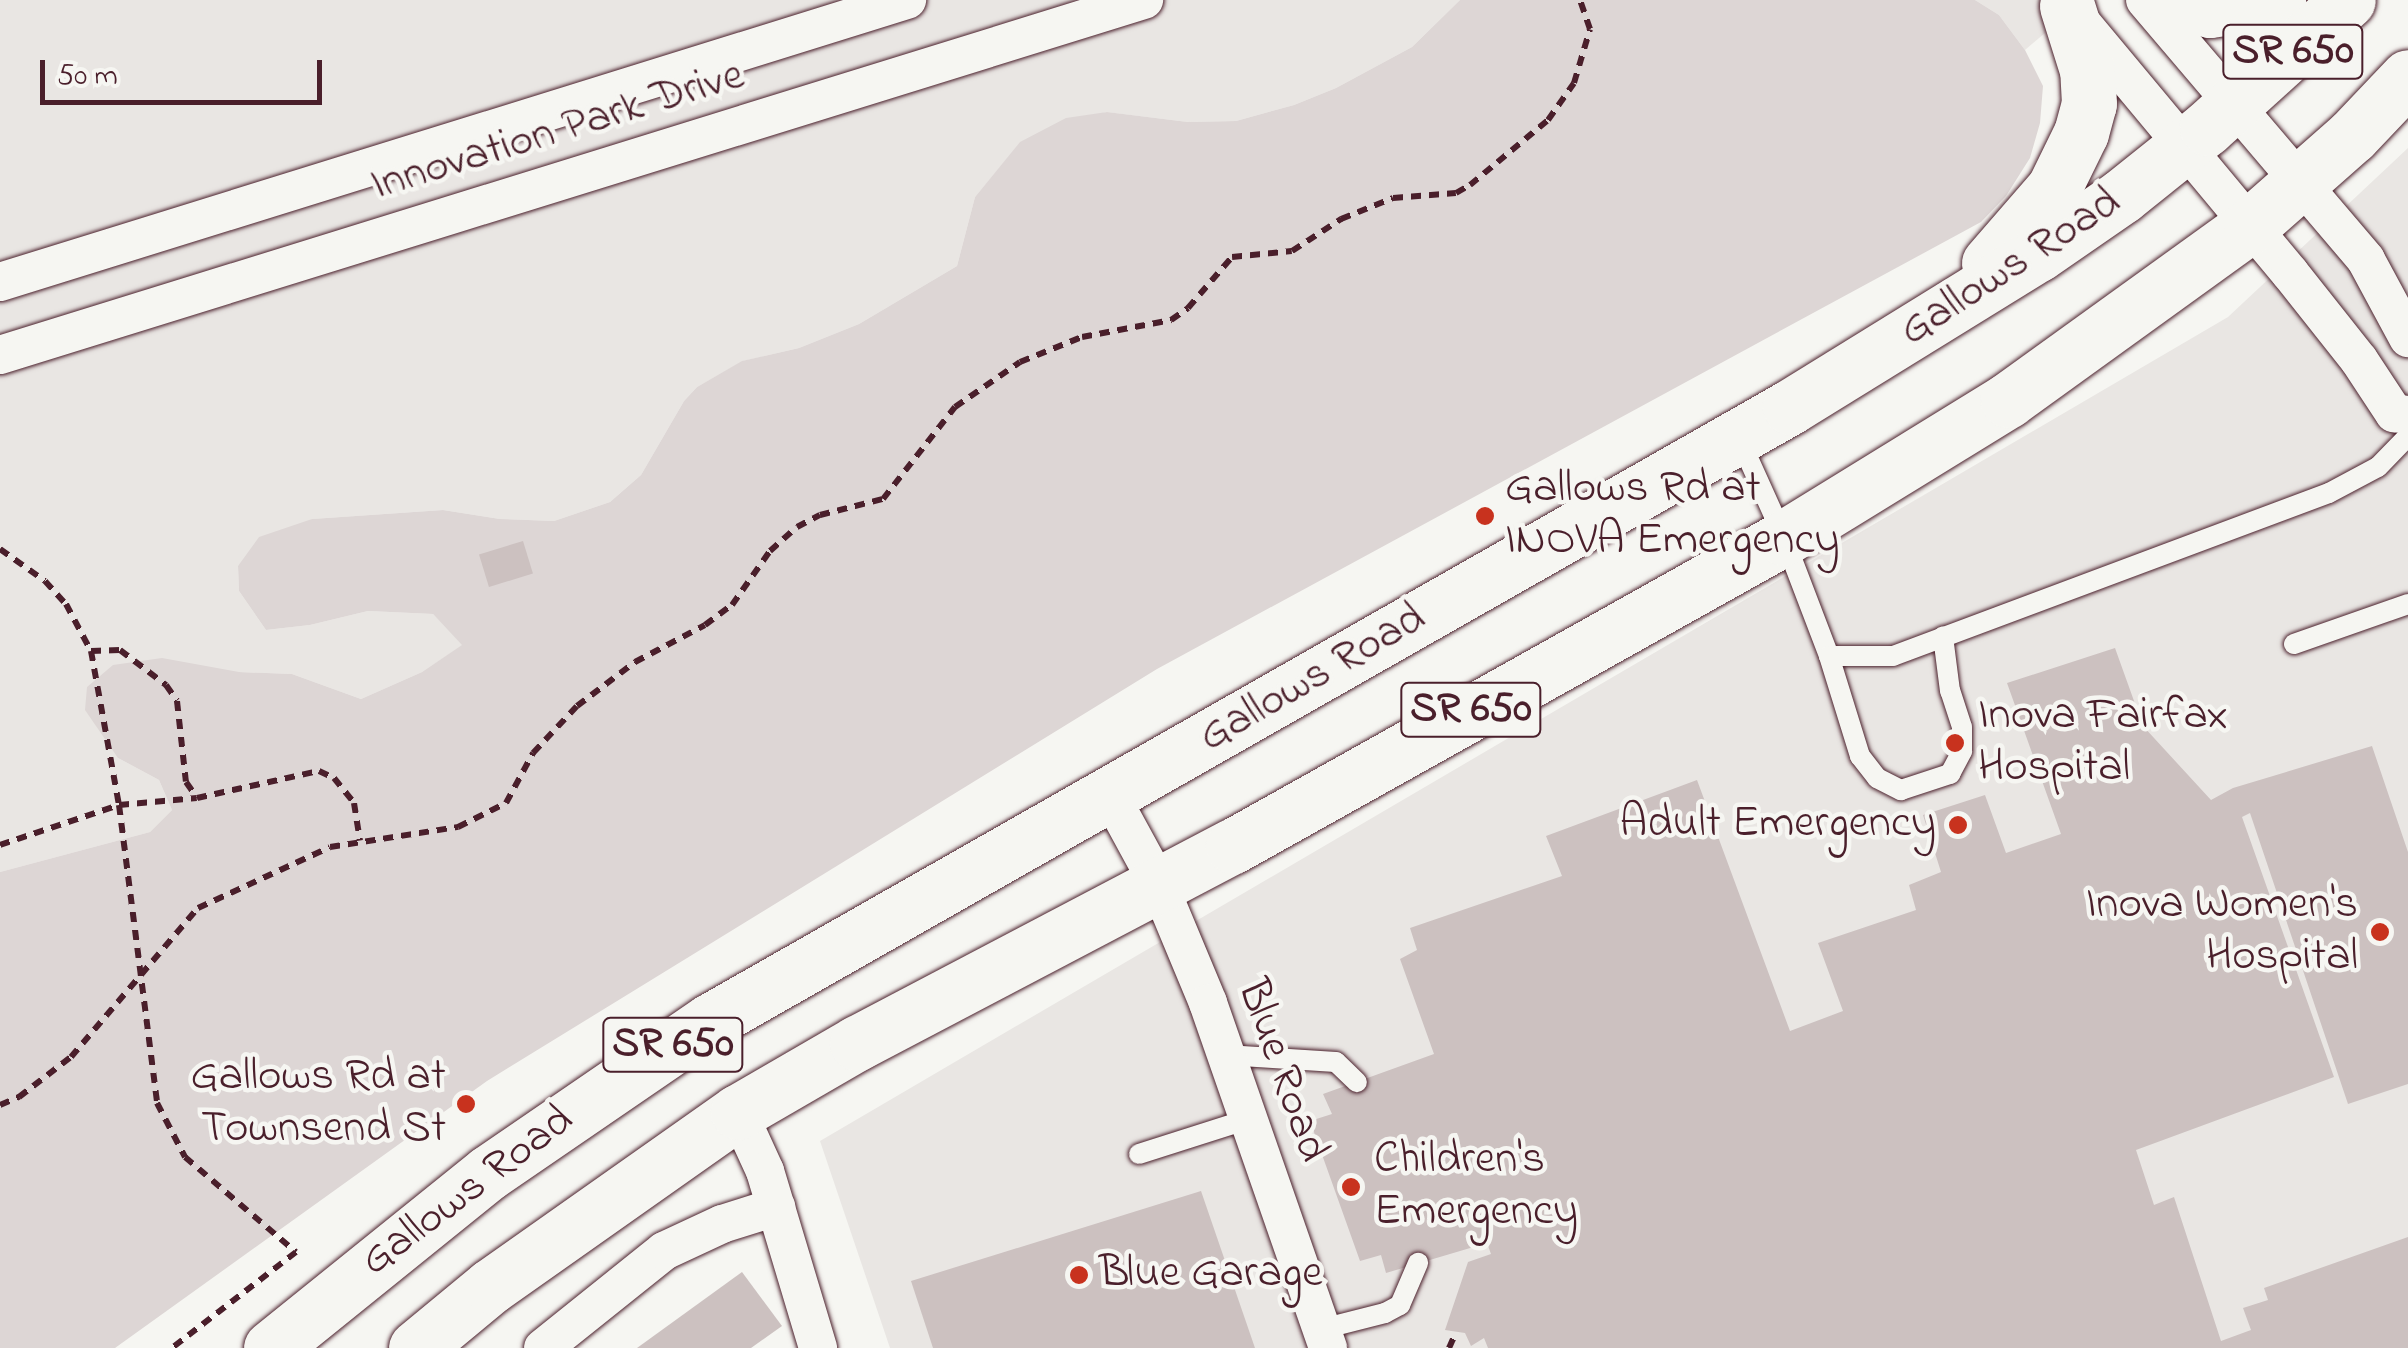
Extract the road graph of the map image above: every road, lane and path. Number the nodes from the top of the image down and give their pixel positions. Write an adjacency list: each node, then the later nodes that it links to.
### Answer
1 (908, 0): 14 (street, Innovation Park Drive)
2 (1144, 0): 17 (street, Innovation Park Drive)
3 (1580, 0): 31 (path)
4 (2145, 0): 10 (street)
5 (2172, 0): 6 (main road)
6 (2278, 0)
7 (2348, 0): 10 (main road, Gallows Road / SR 650)
8 (2065, 3): 11 (street); 15 (main road)
9 (2408, 77): 12 (main road, Gallows Road / SR 650)
10 (2236, 102): 11 (main road, Gallows Road / SR 650); 12 (street)
11 (2185, 146): 13 (street); 15 (main road, Gallows Road / SR 650)
12 (2302, 182): 13 (main road, Gallows Road / SR 650); 16 (street)
13 (2251, 224): 18 (street); 21 (main road, Gallows Road / SR 650)
14 (0, 282)
15 (1938, 318): 19 (main road, Gallows Road / SR 650)
16 (2408, 338)
17 (0, 355)
18 (2408, 415)
19 (1738, 436): 21 (lane); 28 (main road, Gallows Road / SR 650)
20 (2408, 436): 24 (lane)
21 (1784, 538): 27 (lane); 33 (main road, Gallows Road / SR 650)
22 (0, 549): 26 (path)
23 (2408, 604): 25 (lane)
24 (1943, 636): 27 (lane); 27 (lane)
25 (2294, 644)
26 (91, 651): 29 (path); 30 (path)
27 (1829, 656)
28 (1110, 795): 33 (street, Blue Road); 46 (main road, Gallows Road / SR 650)
29 (197, 798): 30 (path); 31 (path)
30 (120, 804): 32 (path); 34 (path)
31 (360, 841): 34 (path)
32 (0, 845)
33 (1159, 885): 35 (street, Blue Road); 38 (main road, Gallows Road / SR 650)
34 (140, 972): 37 (path); 45 (path)
35 (1226, 1055): 36 (lane); 39 (street, Blue Road)
36 (1356, 1082)
37 (0, 1105)
38 (738, 1112): 41 (street); 47 (main road, Gallows Road / SR 650)
39 (1249, 1120): 40 (lane); 44 (street, Blue Road)
40 (1139, 1154)
41 (776, 1207): 48 (street); 49 (street)
42 (1418, 1263): 44 (lane)
43 (1456, 1332): 50 (path)
44 (1325, 1338)
45 (172, 1348)
46 (271, 1348)
47 (416, 1348)
48 (544, 1348)
49 (818, 1348)
50 (1449, 1348)

